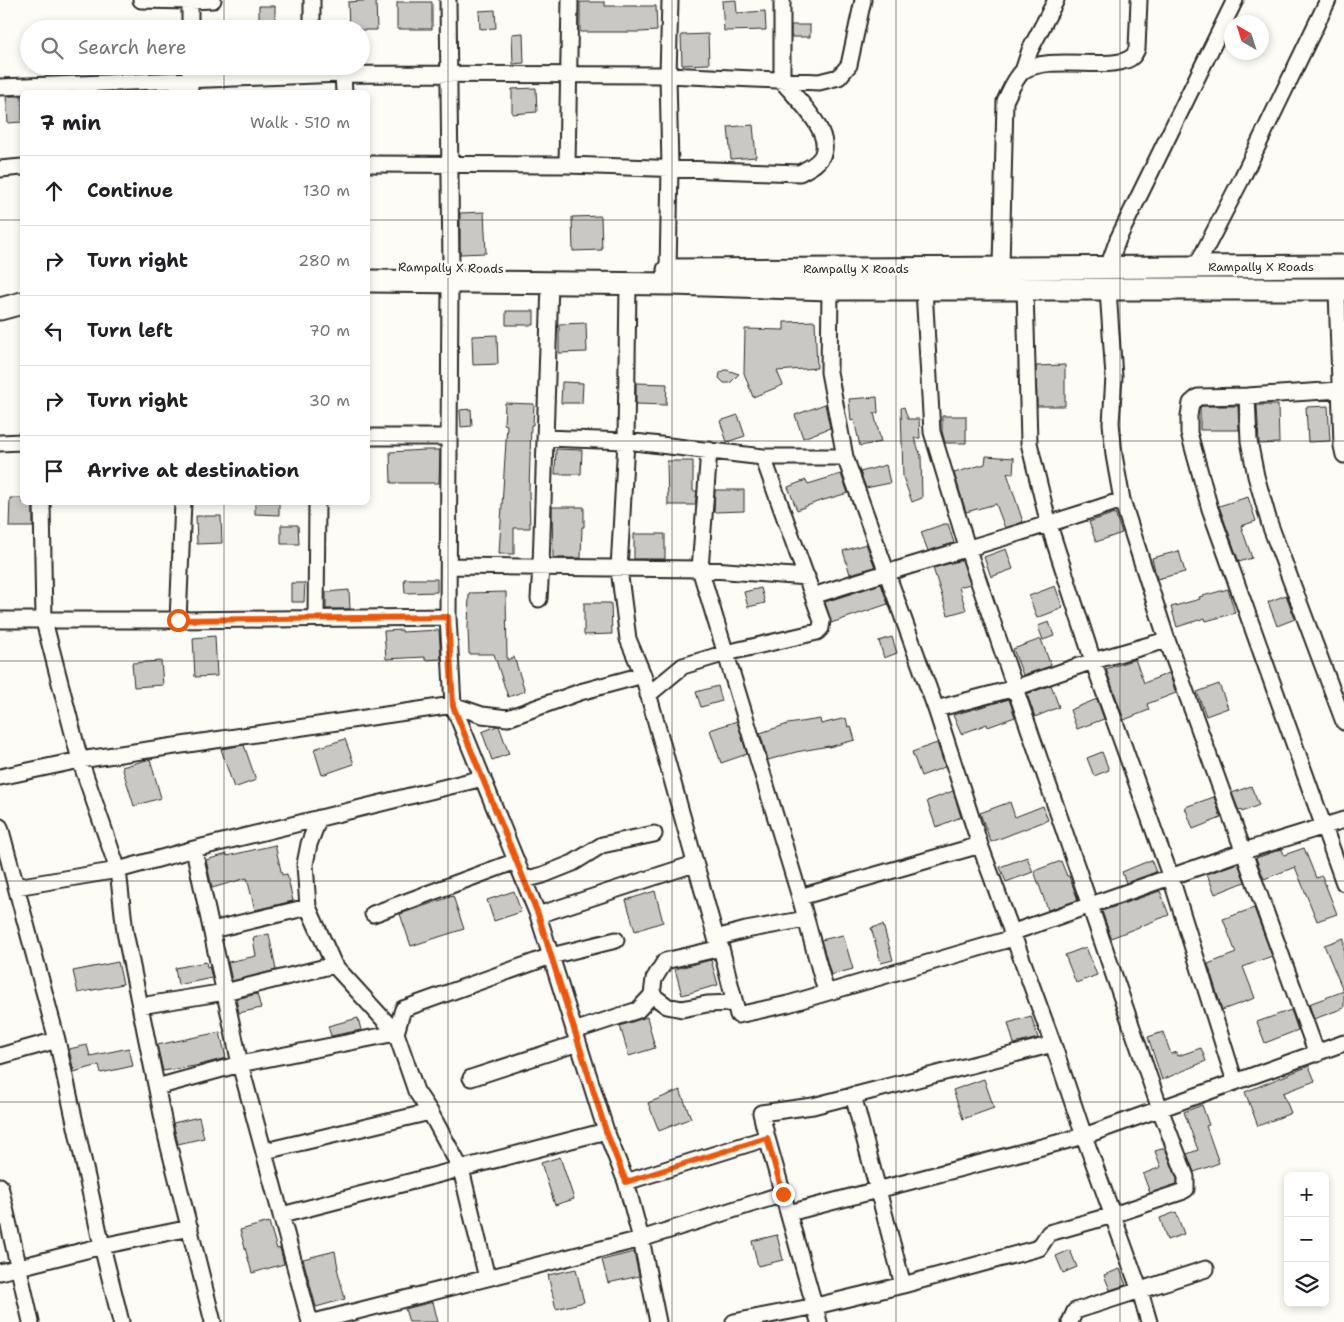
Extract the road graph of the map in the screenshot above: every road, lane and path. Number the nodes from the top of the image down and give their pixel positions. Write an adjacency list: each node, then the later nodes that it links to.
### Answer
1 (141, 0): 13 (street)
2 (213, 0): 13 (street)
3 (312, 0): 15 (street)
4 (448, 0): 18 (street)
5 (570, 0): 22 (street)
6 (670, 0): 21 (street)
7 (782, 0): 24 (street)
8 (863, 0): 24 (street)
9 (1056, 0): 16 (street)
10 (1138, 0): 16 (street)
11 (1235, 0): 35 (street)
12 (1328, 0): 36 (street)
13 (190, 1): 14 (street)
14 (190, 20)
15 (312, 20)
16 (1023, 71): 38 (street)
17 (370, 74): 18 (street)
18 (448, 74): 22 (street); 28 (street)
19 (251, 75): 23 (street)
20 (343, 75): 26 (street)
21 (668, 75): 22 (street); 24 (street); 31 (street)
22 (568, 76): 29 (street)
23 (190, 79): 25 (street)
24 (782, 81): 31 (street)
25 (0, 87)
26 (344, 90)
27 (370, 164): 28 (street)
28 (449, 164): 29 (street); 40 (street)
29 (567, 165): 31 (street)
30 (20, 167): 32 (street)
31 (670, 168): 39 (street)
32 (0, 169)
33 (1344, 266): 36 (main road, Rampally X Roads)
34 (370, 267): 40 (main road, Rampally X Roads)
35 (1108, 267): 36 (main road, Rampally X Roads); 38 (main road, Rampally X Roads)
36 (1196, 267)
37 (971, 268): 38 (main road, Rampally X Roads); 39 (main road, Rampally X Roads); 46 (main road)
38 (1001, 268)
39 (668, 270): 40 (main road, Rampally X Roads)
40 (450, 274): 41 (main road); 42 (main road); 57 (street)
41 (370, 281)
42 (550, 282): 43 (main road); 58 (street)
43 (628, 284): 45 (main road); 59 (street)
44 (1025, 288): 46 (main road); 50 (main road); 70 (street)
45 (830, 289): 49 (main road); 64 (street)
46 (969, 289): 49 (main road)
47 (1341, 289): 50 (main road); 54 (street)
48 (20, 290): 51 (main road)
49 (924, 290): 71 (street)
50 (1108, 290): 66 (street)
51 (0, 294)
52 (20, 304): 53 (main road)
53 (0, 309)
54 (1340, 390): 55 (street); 63 (street)
55 (1248, 396): 93 (street); 99 (street)
56 (370, 437): 57 (street)
57 (449, 437): 72 (street)
58 (545, 438): 59 (street); 73 (street)
59 (626, 441): 62 (street); 74 (street)
60 (20, 442): 61 (street)
61 (0, 443)
62 (709, 450): 65 (street); 75 (street)
63 (1344, 455)
64 (845, 456): 65 (street); 76 (street)
65 (763, 457): 77 (street)
66 (1122, 500): 70 (street); 85 (street)
67 (42, 505): 84 (street)
68 (183, 505): 83 (street)
69 (317, 505): 81 (street)
70 (1049, 525): 71 (street); 87 (street)
71 (967, 547): 76 (street); 89 (street)
72 (449, 566): 73 (street); 80 (street)
73 (542, 566): 74 (street); 79 (street)
74 (619, 568): 75 (street); 88 (street)
75 (700, 569): 77 (street); 86 (street)
76 (887, 572): 78 (street); 92 (street)
77 (807, 577): 78 (street)
78 (813, 596): 86 (street)
79 (538, 599)
80 (448, 617): 81 (street); 91 (street)
81 (316, 618): 83 (street)
82 (0, 620): 84 (street)
83 (178, 620): 84 (street)
84 (44, 621): 94 (street)
85 (1167, 640): 87 (street); 104 (street)
86 (726, 653): 90 (street); 112 (street)
87 (1093, 661): 89 (street); 108 (street)
88 (642, 675): 90 (street); 91 (street)
89 (1015, 688): 92 (street); 113 (street)
90 (648, 695): 106 (street)
91 (453, 706): 94 (street); 96 (street)
92 (936, 709): 102 (street)
93 (1344, 722)
94 (80, 760): 95 (street); 107 (street)
95 (0, 777)
96 (483, 778): 97 (street); 105 (street)
97 (319, 818): 103 (street); 114 (street)
98 (1344, 820): 99 (street)
99 (1324, 826): 104 (street); 110 (street)
100 (0, 827): 111 (street)
101 (654, 834): 109 (street)
102 (980, 845): 112 (street); 119 (street)
103 (194, 849): 107 (street); 118 (street)
104 (1244, 851): 108 (street); 134 (street)
105 (516, 861): 109 (street); 115 (street)
106 (694, 864): 116 (street); 121 (street)
107 (118, 870): 111 (street); 128 (street)
108 (1171, 878): 113 (street); 138 (street)
109 (524, 880): 116 (street)
110 (1344, 883)
111 (16, 887): 131 (street)
112 (800, 897): 117 (street)
113 (1091, 905): 119 (street); 141 (street)
114 (308, 907): 118 (street); 123 (street)
115 (373, 914)
116 (538, 914): 122 (street)
117 (806, 919): 121 (street); 125 (street)
118 (212, 930): 124 (street)
119 (1012, 936): 125 (street); 133 (street)
120 (616, 940): 122 (street)
121 (719, 943): 126 (street); 127 (street)
122 (550, 956): 129 (street); 130 (street)
123 (334, 965): 124 (street); 129 (street)
124 (225, 992): 128 (street); 136 (street)
125 (826, 992): 127 (street)
126 (652, 995): 127 (street); 130 (street)
127 (735, 1003)
128 (140, 1006): 139 (street)
129 (396, 1032): 136 (street); 142 (street)
130 (576, 1037): 137 (street); 143 (street)
131 (57, 1040): 135 (street); 157 (street)
132 (1344, 1043): 134 (street)
133 (1053, 1044): 140 (street); 144 (street)
134 (1317, 1054): 138 (street)
135 (0, 1056)
136 (240, 1064): 139 (street); 146 (street)
137 (471, 1078)
138 (1235, 1082): 141 (street)
139 (156, 1086): 155 (street)
140 (853, 1095): 145 (street); 150 (street)
141 (1160, 1109): 144 (street); 154 (street)
142 (430, 1112): 146 (street); 147 (street)
143 (606, 1131): 147 (street); 148 (street)
144 (1084, 1136): 150 (street); 154 (street)
145 (767, 1138): 148 (street); 151 (street)
146 (264, 1151): 153 (street)
147 (461, 1169): 153 (street); 161 (street)
148 (626, 1182): 156 (street)
149 (0, 1186): 158 (street)
150 (877, 1190): 152 (street); 162 (street)
151 (783, 1194): 152 (street); 156 (street)
152 (789, 1213): 164 (street)
153 (282, 1215): 168 (street)
154 (1113, 1215): 162 (street); 163 (street)
155 (190, 1228): 157 (street); 167 (street)
156 (641, 1239): 161 (street); 169 (street)
157 (102, 1246): 158 (street); 166 (street)
158 (20, 1266): 160 (street); 165 (street)
159 (1206, 1269): 163 (street)
160 (0, 1272)
161 (487, 1278): 168 (street)
162 (903, 1285): 164 (street)
163 (1140, 1291): 172 (street); 173 (street)
164 (816, 1306): 170 (street); 171 (street)
165 (31, 1322)
166 (120, 1322)
167 (213, 1322)
168 (312, 1322)
169 (658, 1322)
170 (734, 1322)
171 (819, 1322)
172 (1070, 1322)
173 (1150, 1322)

